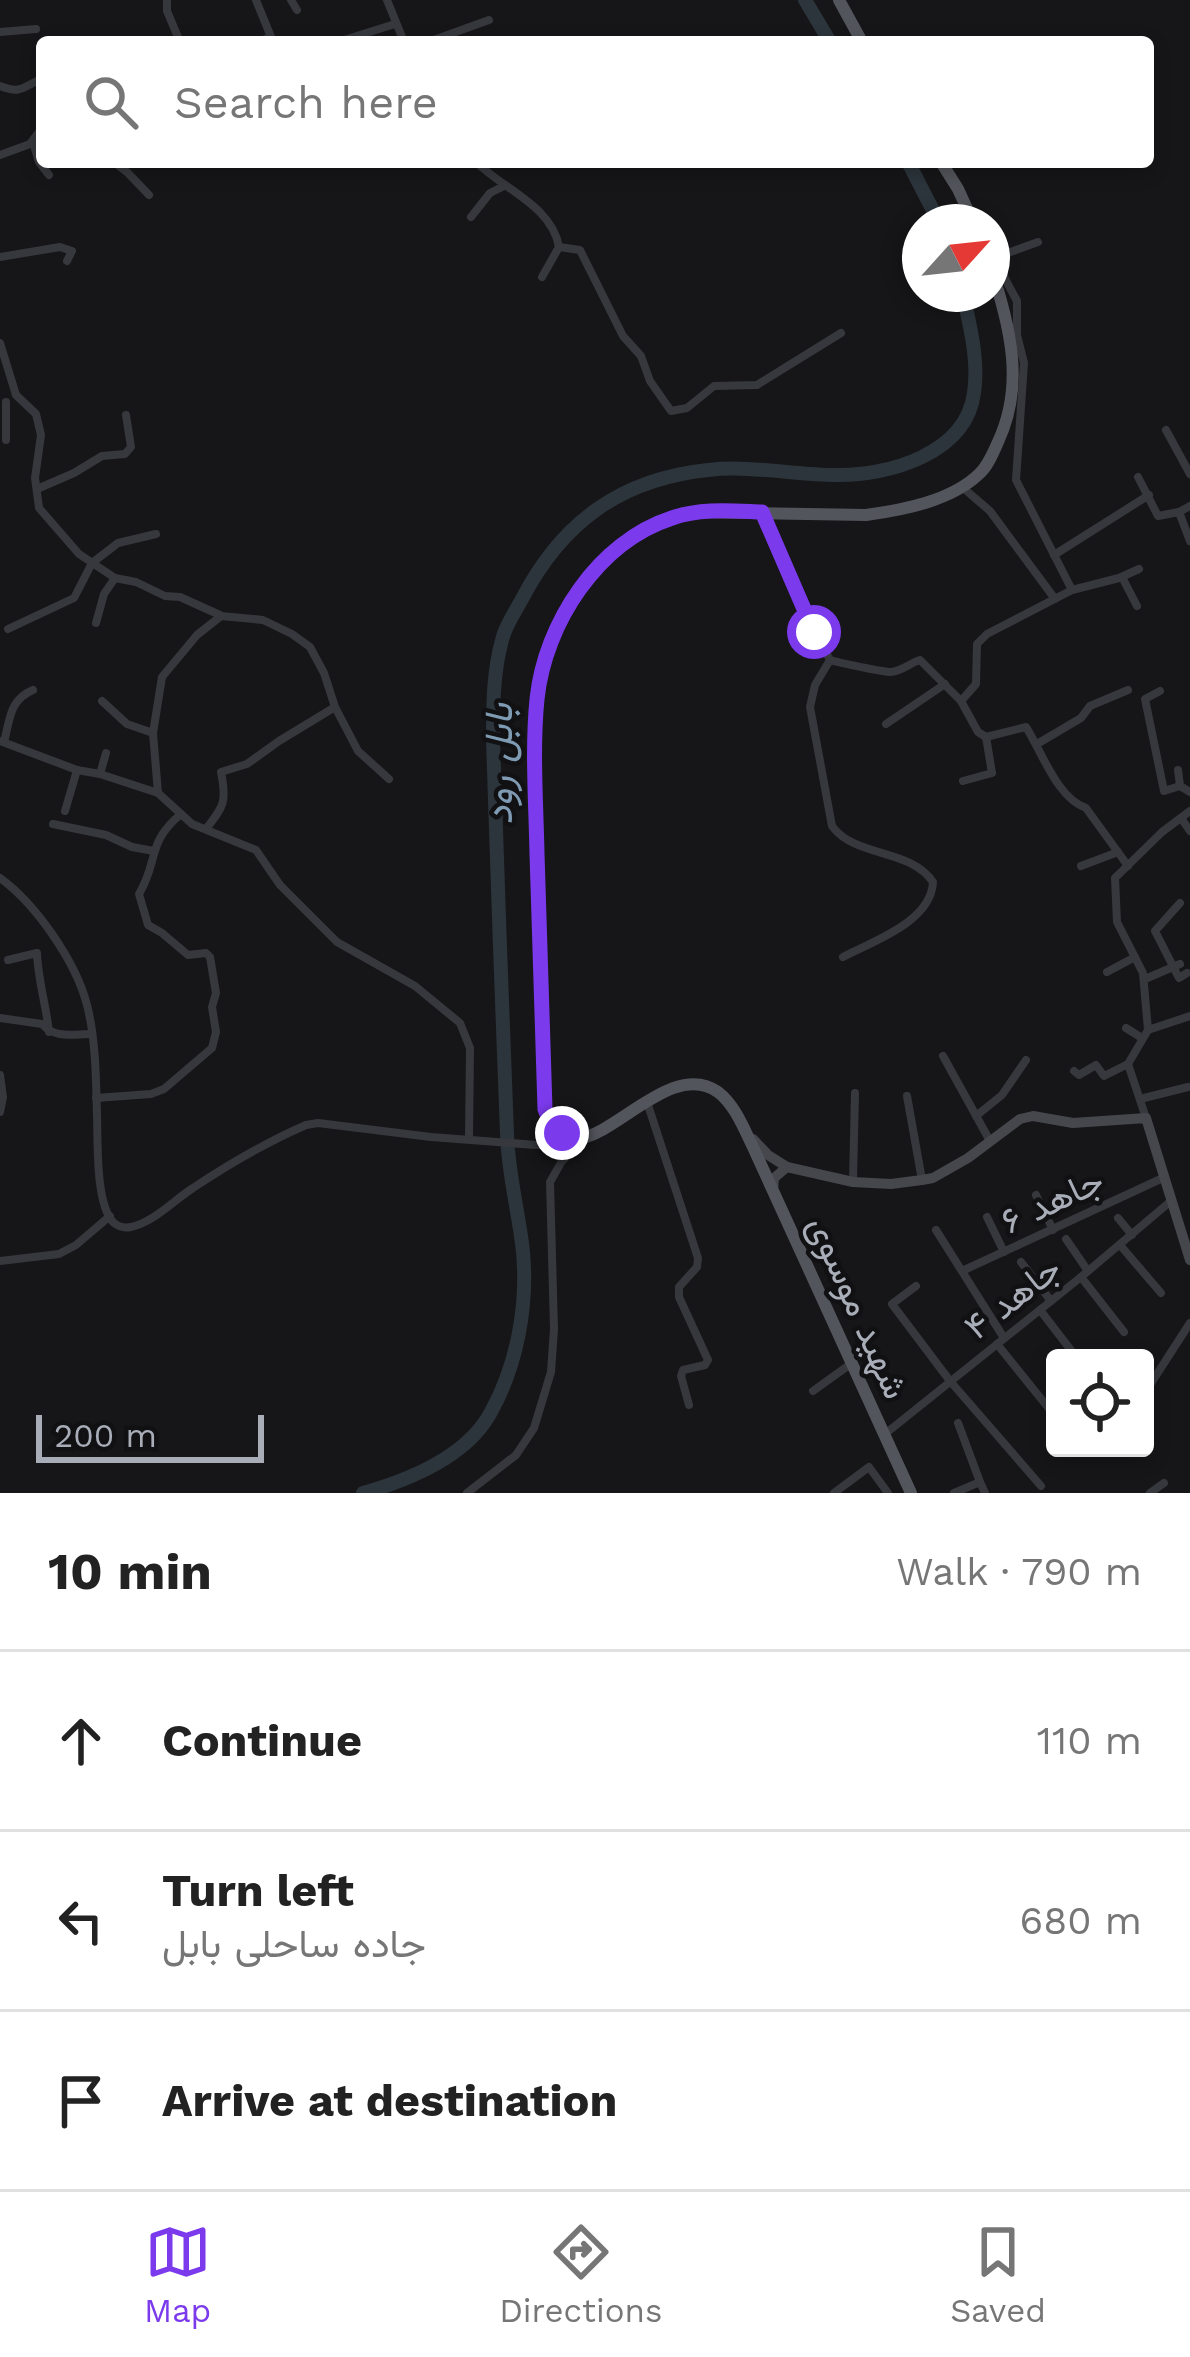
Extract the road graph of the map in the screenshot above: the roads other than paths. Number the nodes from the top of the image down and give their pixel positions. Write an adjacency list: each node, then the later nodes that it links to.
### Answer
1 (167, 0): 11 (street)
2 (256, 0): 12 (street)
3 (291, 0): 6 (street)
4 (387, 0): 8 (street)
5 (839, 0): 16 (main road)
6 (297, 10)
7 (489, 20): 15 (street)
8 (394, 24): 13 (street); 14 (street)
9 (36, 29): 10 (street)
10 (0, 32)
11 (178, 36)
12 (271, 36)
13 (356, 36)
14 (401, 36)
15 (445, 36)
16 (859, 36)
17 (36, 82): 18 (street)
18 (0, 86)
19 (36, 136): 20 (street)
20 (32, 141): 21 (street); 22 (street)
21 (36, 153)
22 (0, 155)
23 (43, 168): 27 (street)
24 (122, 168): 29 (street)
25 (484, 168): 28 (street)
26 (945, 168): 30 (main road)
27 (49, 176)
28 (506, 185): 31 (street); 33 (street)
29 (148, 195)
30 (965, 204)
31 (471, 217)
32 (1038, 242): 34 (street)
33 (559, 247): 37 (street); 40 (street)
34 (1010, 254)
35 (0, 257): 36 (street)
36 (67, 262)
37 (542, 277)
38 (1010, 290): 57 (street)
39 (1006, 312): 49 (main road)
40 (842, 333)
41 (0, 343): 42 (street)
42 (14, 389): 43 (street); 50 (street)
43 (3, 401): 46 (street)
44 (127, 416): 50 (street)
45 (1166, 430): 47 (street)
46 (6, 440)
47 (1190, 474)
48 (1138, 477): 51 (street)
49 (961, 486): 53 (main road); 63 (street)
50 (37, 489): 58 (street)
51 (1148, 495): 54 (street); 57 (street)
52 (1190, 506): 54 (street)
53 (762, 512): 68 (street); 132 (main road)
54 (1179, 512): 56 (street)
55 (156, 534): 58 (street)
56 (1190, 541)
57 (1054, 555): 62 (street)
58 (92, 563): 61 (street); 67 (street)
59 (1139, 569): 60 (street)
60 (1122, 577): 62 (street); 64 (street)
61 (115, 578): 65 (street); 66 (street)
62 (1072, 590): 63 (street)
63 (1055, 599): 74 (street)
64 (1137, 607)
65 (221, 616): 75 (street); 77 (street)
66 (96, 623)
67 (8, 629)
68 (830, 660): 69 (street); 103 (street)
69 (945, 684): 74 (street); 76 (street)
70 (33, 690): 79 (street)
71 (1128, 690): 80 (street)
72 (1160, 691): 87 (street)
73 (102, 701): 77 (street)
74 (961, 701): 78 (street)
75 (335, 707): 85 (street); 95 (street)
76 (886, 724)
77 (153, 733): 89 (street)
78 (986, 736): 80 (street); 86 (street)
79 (2, 741): 82 (street)
80 (1037, 744): 98 (street)
81 (106, 753): 84 (street)
82 (77, 770): 84 (street); 90 (street)
83 (1178, 770): 87 (street)
84 (100, 774): 89 (street)
85 (389, 778)
86 (963, 781)
87 (1180, 786): 88 (street)
88 (1190, 792)
89 (158, 793): 92 (street)
90 (65, 811)
91 (1190, 811): 93 (street)
92 (181, 814): 95 (street); 97 (street)
93 (1181, 818): 96 (street); 100 (street)
94 (53, 824): 97 (street)
95 (206, 830): 133 (street)
96 (1190, 831)
97 (154, 851): 125 (street)
98 (1118, 852): 99 (street); 100 (street)
99 (1082, 866)
100 (1128, 866): 104 (street)
101 (0, 878): 114 (street)
102 (1180, 903): 106 (street)
103 (843, 957)
104 (1135, 957): 107 (street); 109 (street)
105 (8, 960): 113 (street)
106 (1177, 965): 108 (street); 109 (street)
107 (1107, 973)
108 (1187, 974)
109 (1145, 979): 115 (street)
110 (1190, 1016): 115 (street)
111 (3, 1019): 113 (street); 116 (street)
112 (1126, 1028): 115 (street)
113 (49, 1032): 114 (street)
114 (91, 1034): 125 (street)
115 (1145, 1034): 119 (street)
116 (0, 1035)
117 (944, 1056): 129 (street)
118 (1026, 1060): 129 (street)
119 (1127, 1064): 120 (street); 126 (street)
120 (1074, 1071)
121 (0, 1075): 128 (street)
122 (1188, 1087): 126 (street)
123 (855, 1093): 138 (street)
124 (907, 1096): 137 (street)
125 (96, 1099): 142 (street)
126 (1140, 1099): 130 (street)
127 (647, 1102): 131 (main road, شهید موسوی); 132 (main road); 168 (street)
128 (0, 1112)
129 (976, 1116): 134 (street)
130 (1147, 1118): 134 (main road); 136 (main road)
131 (742, 1126): 135 (main road); 139 (main road, شهید موسوی)
132 (578, 1138): 133 (street); 174 (street)
133 (469, 1139): 142 (street)
134 (990, 1141): 137 (main road)
135 (787, 1167): 138 (main road); 139 (main road)
136 (1165, 1177): 141 (main road); 146 (street, جاهد ۶)
137 (922, 1180): 138 (main road)
138 (853, 1182)
139 (773, 1191): 164 (main road, شهید موسوی)
140 (1036, 1195): 146 (street)
141 (1172, 1200): 147 (street, جاهد ۴); 151 (main road)
142 (110, 1216): 152 (street)
143 (987, 1217): 150 (street)
144 (1118, 1219): 147 (street)
145 (937, 1230): 154 (street)
146 (1053, 1230): 150 (street, جاهد ۶)
147 (1132, 1235): 149 (street, جاهد ۴)
148 (1066, 1239): 155 (street)
149 (1120, 1245): 155 (street, جاهد ۴); 157 (street)
150 (1004, 1252): 154 (street, جاهد ۶)
151 (1190, 1260)
152 (0, 1261)
153 (1021, 1262): 158 (street)
154 (962, 1271): 162 (street)
155 (1085, 1274): 158 (street, جاهد ۴); 161 (street)
156 (916, 1286): 166 (street)
157 (1161, 1293)
158 (1051, 1301): 159 (street, جاهد ۴)
159 (1040, 1310): 162 (street, جاهد ۴); 163 (street)
160 (1190, 1323): 165 (street)
161 (1124, 1332)
162 (1000, 1341): 166 (street, جاهد ۴); 169 (street)
163 (1070, 1349)
164 (852, 1363): 167 (street); 171 (main road, شهید موسوی)
165 (1154, 1379)
166 (950, 1381): 171 (street, جاهد ۴); 173 (street)
167 (813, 1391)
168 (689, 1405)
169 (1046, 1405)
170 (958, 1423): 172 (street)
171 (884, 1435): 177 (main road, شهید موسوی)
172 (980, 1482): 178 (street); 179 (street)
173 (1041, 1486)
174 (467, 1493)
175 (834, 1493): 176 (street)
176 (888, 1493)
177 (910, 1493)
178 (954, 1493)
179 (985, 1493)

